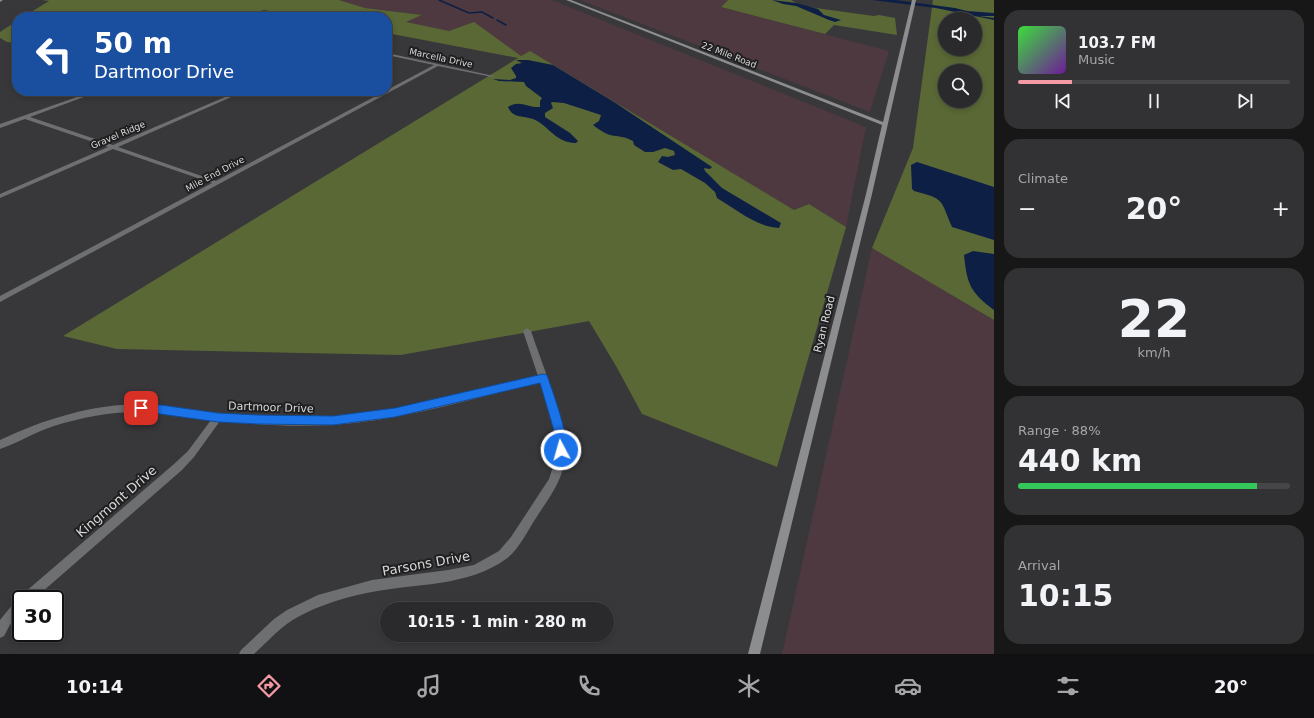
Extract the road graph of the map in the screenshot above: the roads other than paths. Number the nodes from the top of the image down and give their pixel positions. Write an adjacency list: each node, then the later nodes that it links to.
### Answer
1 (568, 0): 11 (street, 22 Mile Road)
2 (914, 0): 11 (street, Ryan Road)
3 (392, 55): 4 (street, Marcella Drive)
4 (437, 65): 5 (street, Marcella Drive); 6 (street, Mile End Drive)
5 (492, 76)
6 (392, 89)
7 (84, 96): 10 (street)
8 (231, 96): 13 (street, Gravel Ridge)
9 (379, 96): 14 (street, Mile End Drive)
10 (25, 117): 12 (street); 13 (street)
11 (884, 124): 25 (street, Ryan Road)
12 (0, 126)
13 (114, 147): 14 (street); 15 (street, Gravel Ridge)
14 (217, 183): 16 (street, Mile End Drive)
15 (0, 196)
16 (0, 299)
17 (527, 331): 18 (street, Parsons Drive)
18 (543, 378): 19 (street, Dartmoor Drive); 24 (street, Parsons Drive)
19 (218, 417): 20 (street, Dartmoor Drive); 21 (street, Kingmont Drive)
20 (0, 445)
21 (35, 590)
22 (12, 613): 23 (street)
23 (0, 632)
24 (245, 654)
25 (754, 654)

